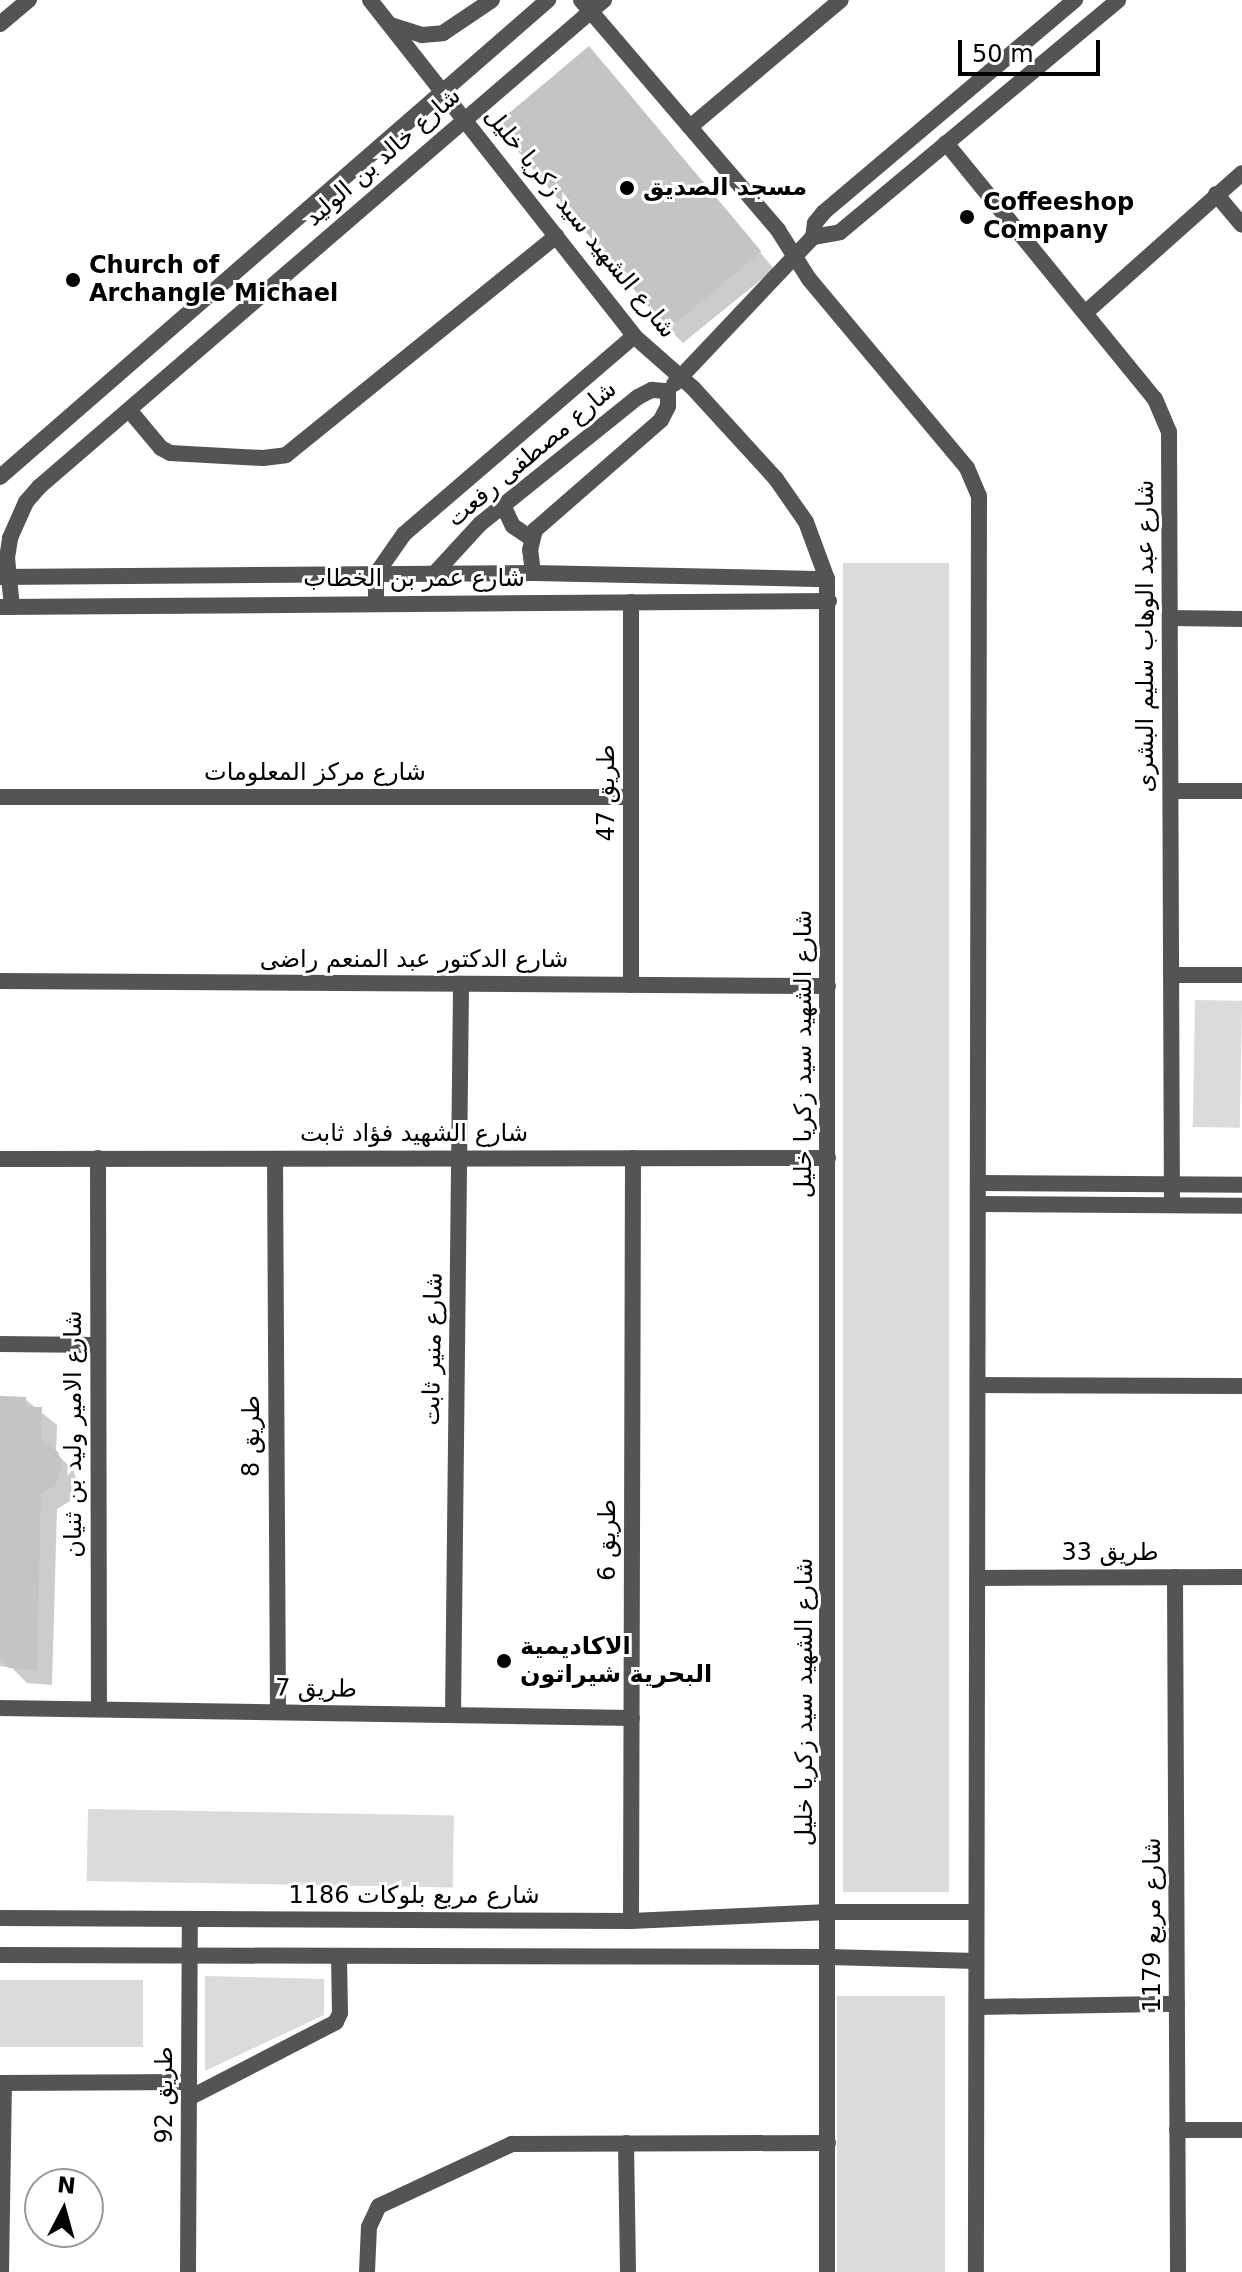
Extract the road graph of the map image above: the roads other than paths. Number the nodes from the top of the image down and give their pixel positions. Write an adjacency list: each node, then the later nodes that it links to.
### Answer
1 (29, 0): 9 (street)
2 (370, 0): 10 (street, شارع الشهيد سيد زكريا خليل)
3 (492, 0): 10 (street)
4 (548, 0): 11 (street, شارع خالد بن الوليد)
5 (841, 0): 13 (street)
6 (1075, 0): 19 (street)
7 (1118, 0): 14 (street)
8 (593, 4): 12 (street, شارع خالد بن الوليد); 13 (street)
9 (0, 24)
10 (390, 25): 11 (street, شارع الشهيد سيد زكريا خليل)
11 (441, 90): 12 (street, شارع الشهيد سيد زكريا خليل); 26 (street, شارع خالد بن الوليد)
12 (464, 118): 18 (street, شارع الشهيد سيد زكريا خليل); 25 (street, شارع خالد بن الوليد)
13 (690, 127): 20 (street)
14 (946, 143): 19 (street); 21 (street, شارع عبد الوهاب سليم البشرى)
15 (1242, 173): 16 (street)
16 (1216, 194): 17 (street); 21 (street)
17 (1242, 225)
18 (556, 236): 22 (street, شارع الشهيد سيد زكريا خليل); 25 (street)
19 (813, 237): 20 (street)
20 (794, 257): 23 (street); 58 (street)
21 (1085, 313): 40 (street, شارع عبد الوهاب سليم البشرى)
22 (634, 336): 23 (street, شارع الشهيد سيد زكريا خليل); 32 (street, شارع مصطفى رفعت)
23 (680, 377): 24 (street); 34 (street, شارع الشهيد سيد زكريا خليل)
24 (668, 391): 27 (street, شارع مصطفى رفعت); 29 (street)
25 (130, 411): 28 (street, شارع خالد بن الوليد)
26 (0, 477)
27 (503, 505): 29 (street); 30 (street, شارع مصطفى رفعت)
28 (5, 536): 33 (street, شارع خالد بن الوليد)
29 (532, 539): 31 (street)
30 (435, 573): 31 (street, شارع عمر بن الخطاب); 32 (street, شارع عمر بن الخطاب); 36 (street)
31 (533, 573): 34 (street, شارع عمر بن الخطاب)
32 (376, 574): 33 (street, شارع عمر بن الخطاب); 38 (street)
33 (4, 576): 39 (street, شارع خالد بن الوليد)
34 (827, 579): 35 (street, شارع الشهيد سيد زكريا خليل)
35 (829, 601): 37 (street, شارع عمر بن الخطاب); 51 (street, شارع الشهيد سيد زكريا خليل)
36 (434, 602): 37 (street, شارع عمر بن الخطاب); 38 (street, شارع عمر بن الخطاب)
37 (631, 602): 45 (street, طريق 47)
38 (376, 603): 39 (street, شارع عمر بن الخطاب)
39 (6, 607)
40 (1170, 618): 41 (street); 42 (street, شارع عبد الوهاب سليم البشرى)
41 (1242, 619)
42 (1171, 791): 43 (street); 46 (street, شارع عبد الوهاب سليم البشرى)
43 (1242, 791)
44 (0, 797): 45 (street, شارع مركز المعلومات)
45 (631, 797): 50 (street, طريق 47)
46 (1171, 975): 47 (street); 59 (street, شارع عبد الوهاب سليم البشرى)
47 (1242, 975)
48 (0, 981): 49 (street, شارع الدكتور عبد المنعم راضى)
49 (461, 984): 50 (street, شارع الدكتور عبد المنعم راضى); 53 (street, شارع منير ثابت)
50 (631, 985): 51 (street, شارع الدكتور عبد المنعم راضى)
51 (828, 986): 55 (street, شارع الشهيد سيد زكريا خليل)
52 (98, 1158): 56 (street, شارع الشهيد فؤاد ثابت); 57 (street, شارع الشهيد فؤاد ثابت); 65 (street, شارع الامير وليد بن ثنيان)
53 (459, 1158): 54 (street, شارع الشهيد فؤاد ثابت); 57 (street, شارع الشهيد فؤاد ثابت); 74 (street, شارع منير ثابت)
54 (633, 1158): 55 (street, شارع الشهيد فؤاد ثابت); 75 (street, طريق 6)
55 (828, 1158): 76 (street, شارع الشهيد سيد زكريا خليل)
56 (0, 1159)
57 (275, 1159): 73 (street, طريق 8)
58 (979, 1183): 59 (street); 61 (street)
59 (1172, 1184): 60 (street); 62 (street, شارع عبد الوهاب سليم البشرى)
60 (1242, 1185)
61 (979, 1204): 62 (street); 66 (street)
62 (1172, 1205): 63 (street)
63 (1242, 1206)
64 (0, 1344): 65 (street)
65 (98, 1345): 72 (street, شارع الامير وليد بن ثنيان)
66 (978, 1385): 67 (street); 70 (street)
67 (1242, 1386)
68 (1175, 1577): 69 (street, طريق 33); 70 (street, طريق 33); 86 (street, شارع مربع 1179)
69 (1242, 1577)
70 (978, 1578): 77 (street)
71 (0, 1708): 72 (street, طريق 7)
72 (99, 1709): 73 (street, طريق 7)
73 (278, 1712): 74 (street, طريق 7)
74 (453, 1715): 75 (street, طريق 7)
75 (632, 1718): 80 (street, طريق 6)
76 (829, 1912): 77 (street, شارع مربع بلوكات 1186); 80 (street, شارع مربع بلوكات 1186); 84 (street, شارع الشهيد سيد زكريا خليل)
77 (976, 1912): 85 (street)
78 (0, 1918): 79 (street, شارع مربع بلوكات 1186)
79 (190, 1919): 80 (street, شارع مربع بلوكات 1186); 82 (street, طريق 92)
80 (631, 1921)
81 (0, 1955): 82 (street)
82 (189, 1956): 83 (street); 89 (street, طريق 92)
83 (339, 1956): 84 (street); 89 (street)
84 (829, 1957): 85 (street); 93 (street, شارع الشهيد سيد زكريا خليل)
85 (976, 1961): 87 (street)
86 (1177, 2004): 87 (street); 90 (street, شارع مربع 1179)
87 (977, 2007): 99 (street)
88 (2, 2083): 89 (street); 94 (street)
89 (189, 2090): 95 (street, طريق 92)
90 (1177, 2130): 91 (street); 100 (street, شارع مربع 1179)
91 (1242, 2130)
92 (626, 2143): 93 (street); 96 (street); 97 (street)
93 (828, 2143): 98 (street, شارع الشهيد سيد زكريا خليل)
94 (1, 2272)
95 (188, 2272)
96 (367, 2272)
97 (628, 2272)
98 (827, 2272)
99 (976, 2272)
100 (1178, 2272)

